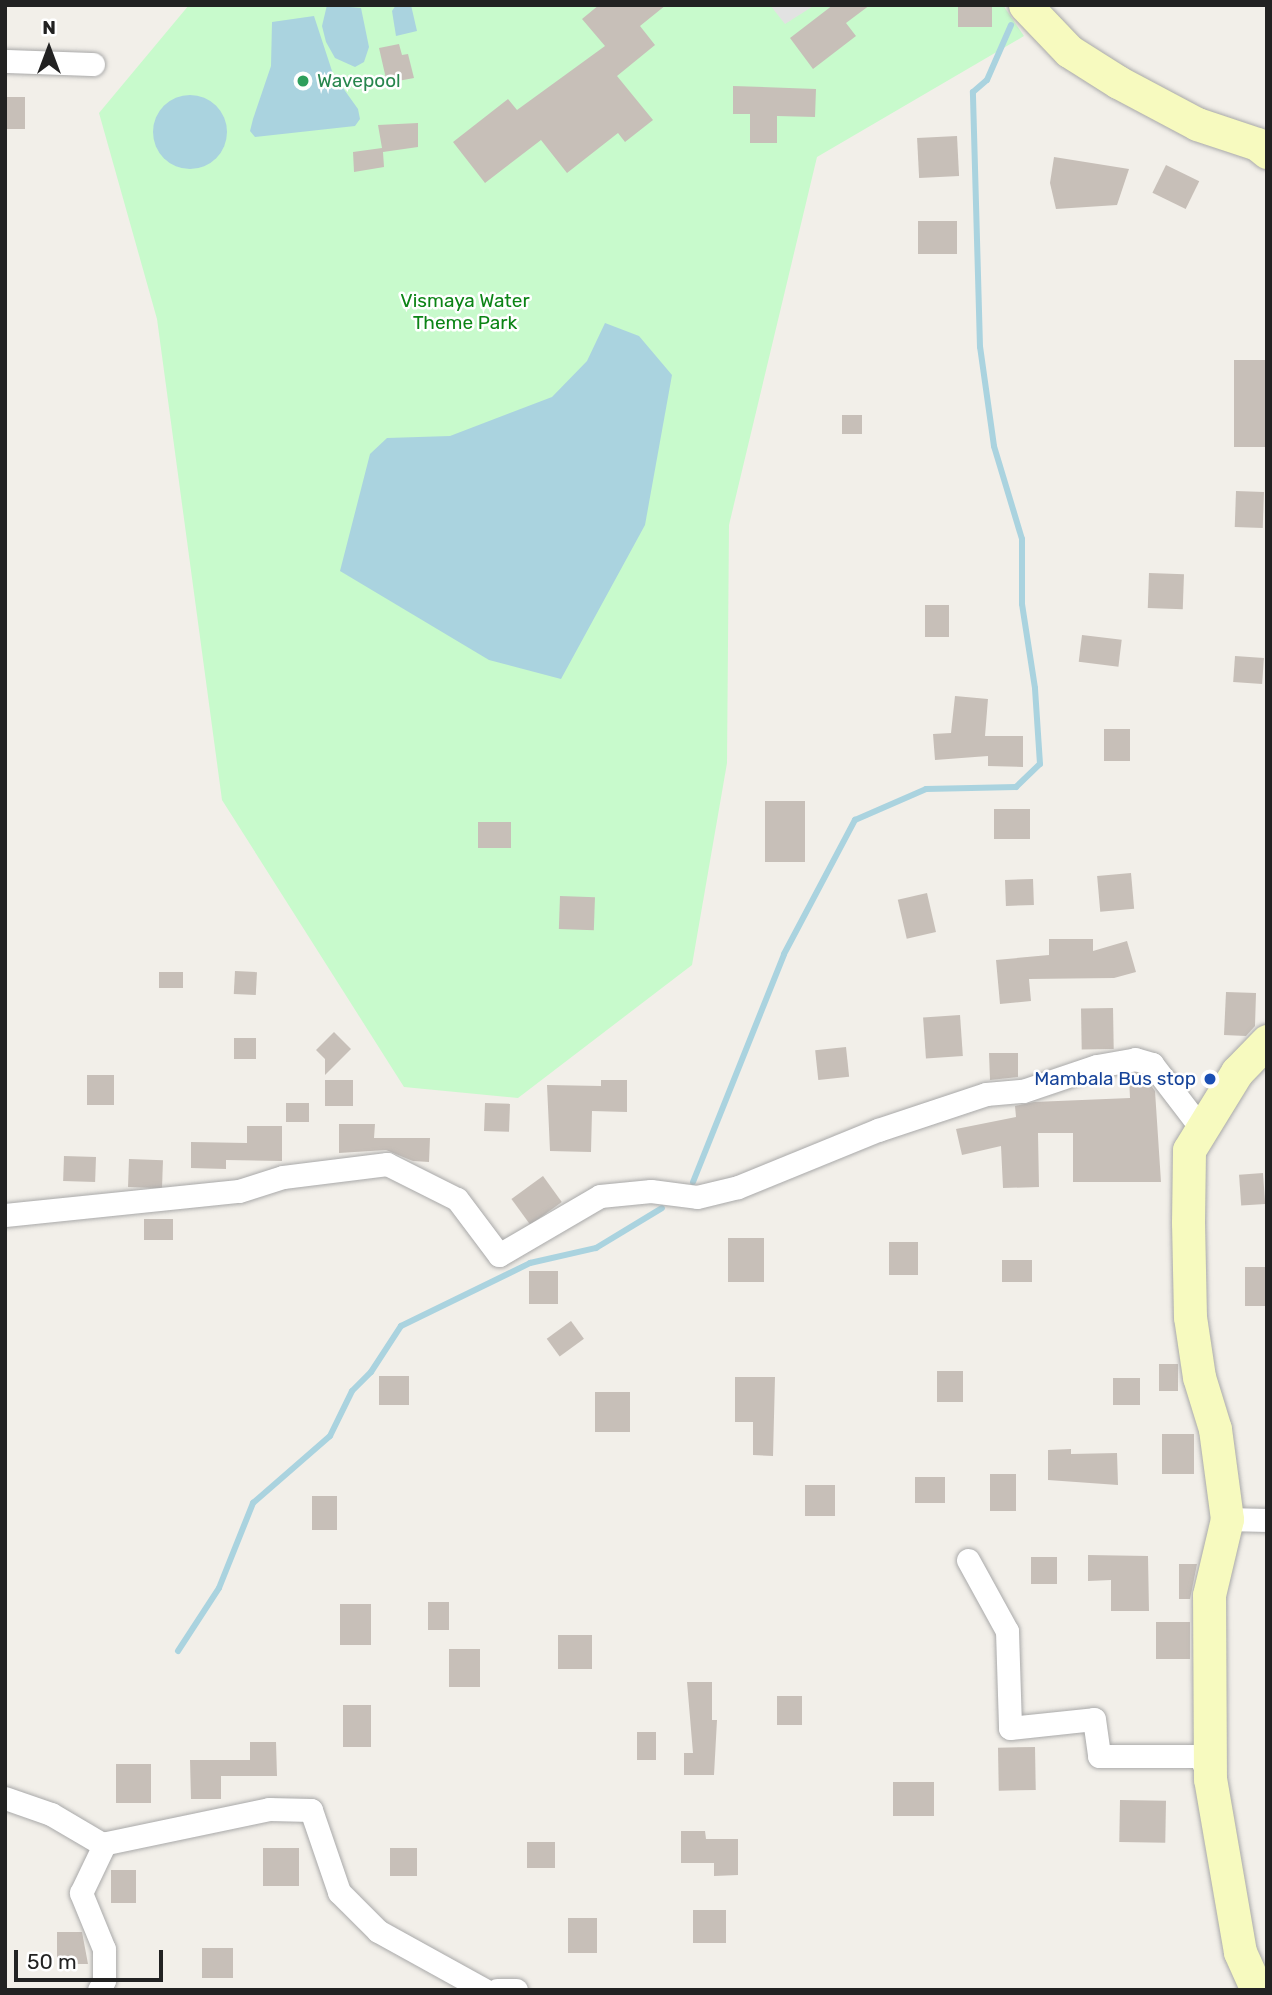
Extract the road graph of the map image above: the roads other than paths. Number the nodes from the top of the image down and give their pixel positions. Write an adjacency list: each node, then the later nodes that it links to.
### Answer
1 (1025, 5): 4 (main road)
2 (5, 61): 3 (street)
3 (93, 64)
4 (1267, 152)
5 (1267, 1041): 6 (main road)
6 (1201, 1128): 7 (street); 8 (main road)
7 (5, 1215)
8 (1227, 1519): 9 (street); 11 (main road)
9 (1267, 1520)
10 (968, 1560): 11 (street)
11 (1210, 1779): 18 (main road)
12 (5, 1798): 13 (street)
13 (105, 1843): 14 (street); 15 (street)
14 (99, 1990)
15 (485, 1990)
16 (497, 1990): 17 (street)
17 (516, 1990)
18 (1257, 1990)

